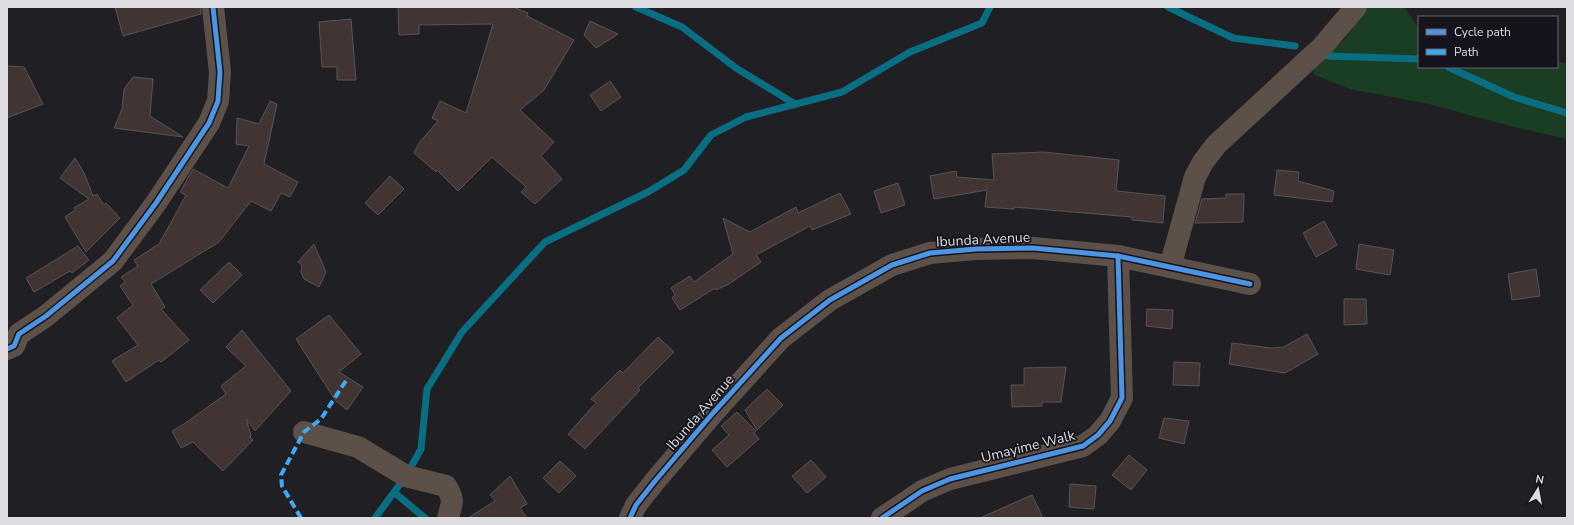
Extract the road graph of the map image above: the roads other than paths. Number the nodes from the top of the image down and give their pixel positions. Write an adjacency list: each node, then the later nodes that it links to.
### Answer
1 (213, 7): 6 (street)
2 (1356, 7): 4 (street)
3 (1118, 256): 4 (street, Ibunda Avenue); 9 (street, Ibunda Avenue); 10 (street, Umayime Walk)
4 (1170, 267): 5 (street, Ibunda Avenue)
5 (1250, 284)
6 (7, 349)
7 (304, 432): 8 (street)
8 (448, 518)
9 (630, 518)
10 (882, 518)

